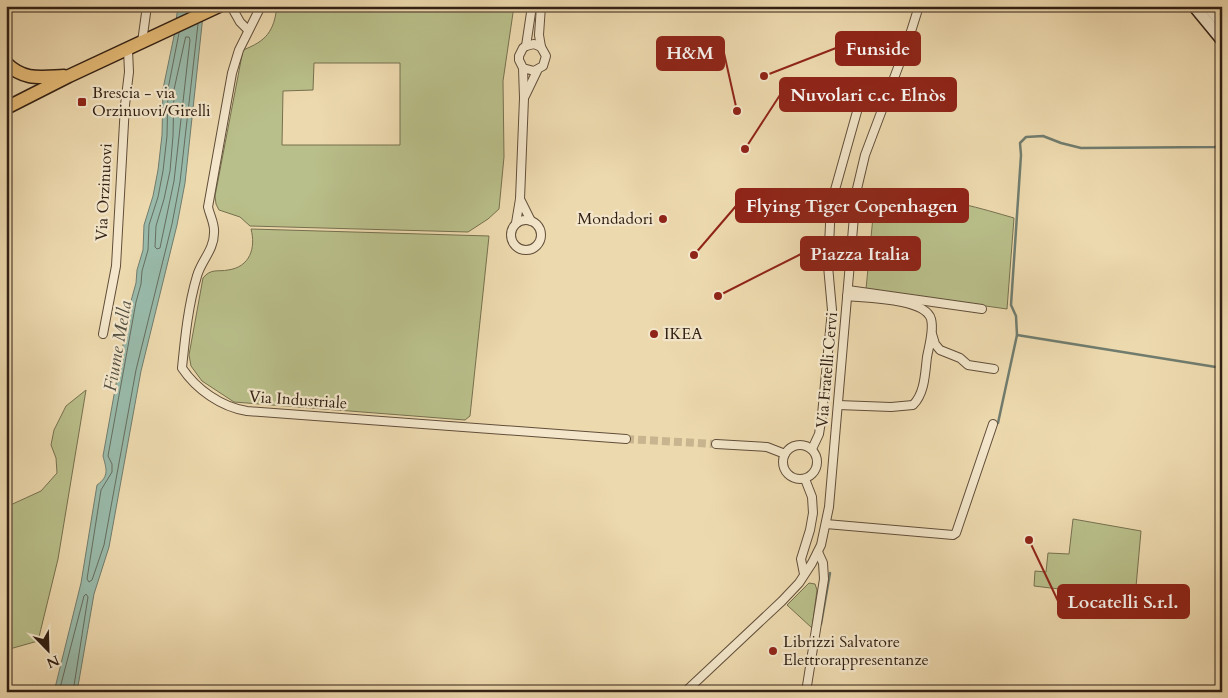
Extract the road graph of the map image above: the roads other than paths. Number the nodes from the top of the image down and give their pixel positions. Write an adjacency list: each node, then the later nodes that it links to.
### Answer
1 (147, 6): 13 (street)
2 (231, 6): 11 (street)
3 (261, 6): 11 (street, Via Industriale)
4 (532, 6): 14 (street)
5 (542, 6): 15 (street)
6 (919, 6): 27 (street, Via Fratelli Cervi)
7 (1194, 6): 12 (street)
8 (1208, 6): 10 (street)
9 (215, 8): 13 (main road)
10 (1222, 23)
11 (248, 30): 34 (street, Via Industriale)
12 (1222, 40)
13 (142, 42): 16 (main road)
14 (526, 46): 15 (street); 18 (street)
15 (540, 47): 19 (street)
16 (128, 50): 20 (main road); 30 (street, Via Orzinuovi)
17 (6, 63): 20 (main road)
18 (523, 68): 19 (street); 21 (street)
19 (537, 71): 21 (street)
20 (69, 76): 22 (main road)
21 (524, 98): 24 (street)
22 (7, 107)
23 (858, 108): 36 (street)
24 (520, 199): 25 (street); 26 (street)
25 (531, 221): 26 (street); 26 (street)
26 (516, 224)
27 (848, 293): 28 (street); 29 (street); 32 (street, Via Fratelli Cervi)
28 (982, 309)
29 (931, 332): 31 (street); 32 (street)
30 (103, 334)
31 (994, 370)
32 (838, 405): 39 (street, Via Fratelli Cervi)
33 (993, 424): 39 (street)
34 (626, 439)
35 (716, 444): 37 (street)
36 (812, 449): 37 (street); 38 (street)
37 (785, 454): 38 (street)
38 (805, 479): 41 (street)
39 (826, 524): 40 (street, Via Fratelli Cervi)
40 (818, 552): 41 (street, Via Fratelli Cervi); 43 (street)
41 (804, 574): 42 (street, Via Fratelli Cervi)
42 (685, 692)
43 (806, 692)

